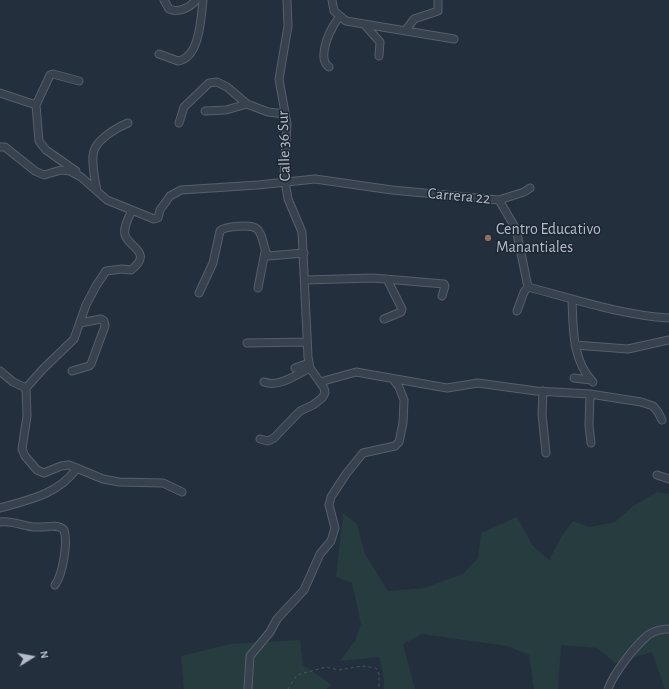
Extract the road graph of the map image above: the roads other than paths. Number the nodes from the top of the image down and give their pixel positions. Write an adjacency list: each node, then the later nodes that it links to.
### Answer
1 (164, 0): 2 (street)
2 (196, 0)
3 (203, 0): 11 (street)
4 (287, 0): 19 (street, Calle 36 Sur)
5 (332, 0): 7 (street)
6 (438, 0): 9 (street)
7 (340, 17): 8 (street); 13 (street)
8 (364, 24): 9 (street); 12 (street)
9 (406, 30): 10 (street)
10 (454, 39)
11 (159, 54)
12 (379, 56)
13 (329, 67)
14 (79, 81): 17 (street)
15 (0, 94): 17 (street)
16 (247, 104): 18 (street); 19 (street); 21 (street)
17 (36, 105): 24 (street)
18 (205, 111)
19 (285, 114): 23 (street, Calle 36 Sur)
20 (128, 123): 24 (street)
21 (179, 123)
22 (0, 147): 24 (street)
23 (284, 182): 26 (street, Carrera 22); 27 (street, Carrera 22); 29 (street, Calle 36 Sur)
24 (96, 188): 27 (street)
25 (530, 188): 26 (street)
26 (499, 200): 32 (street, Carrera 22)
27 (132, 210): 40 (street)
28 (265, 252): 29 (street); 33 (street); 34 (street)
29 (304, 253): 30 (street, Calle 36 Sur)
30 (305, 280): 31 (street); 43 (street, Calle 36 Sur)
31 (387, 280): 35 (street); 39 (street)
32 (528, 287): 36 (street); 37 (street)
33 (258, 288)
34 (199, 293)
35 (442, 296)
36 (572, 299): 38 (street); 44 (street)
37 (517, 310)
38 (669, 318)
39 (384, 319)
40 (80, 323): 48 (street); 53 (street)
41 (669, 340): 44 (street)
42 (247, 342): 43 (street)
43 (307, 342): 45 (street, Calle 36 Sur)
44 (575, 344): 49 (street)
45 (310, 366): 46 (street); 51 (street); 52 (street)
46 (295, 368)
47 (0, 371): 53 (street)
48 (72, 371)
49 (574, 378)
50 (393, 379): 52 (street); 54 (street); 68 (street)
51 (264, 382)
52 (320, 382): 57 (street)
53 (26, 388): 60 (street)
54 (543, 391): 55 (street); 59 (street)
55 (590, 394): 56 (street); 58 (street)
56 (662, 420)
57 (260, 439)
58 (591, 443)
59 (546, 453)
60 (77, 468): 63 (street); 64 (street)
61 (657, 475): 62 (street)
62 (669, 479)
63 (182, 492)
64 (0, 508)
65 (0, 522): 66 (street)
66 (55, 584)
67 (669, 629): 69 (street)
68 (248, 689)
69 (608, 689)

